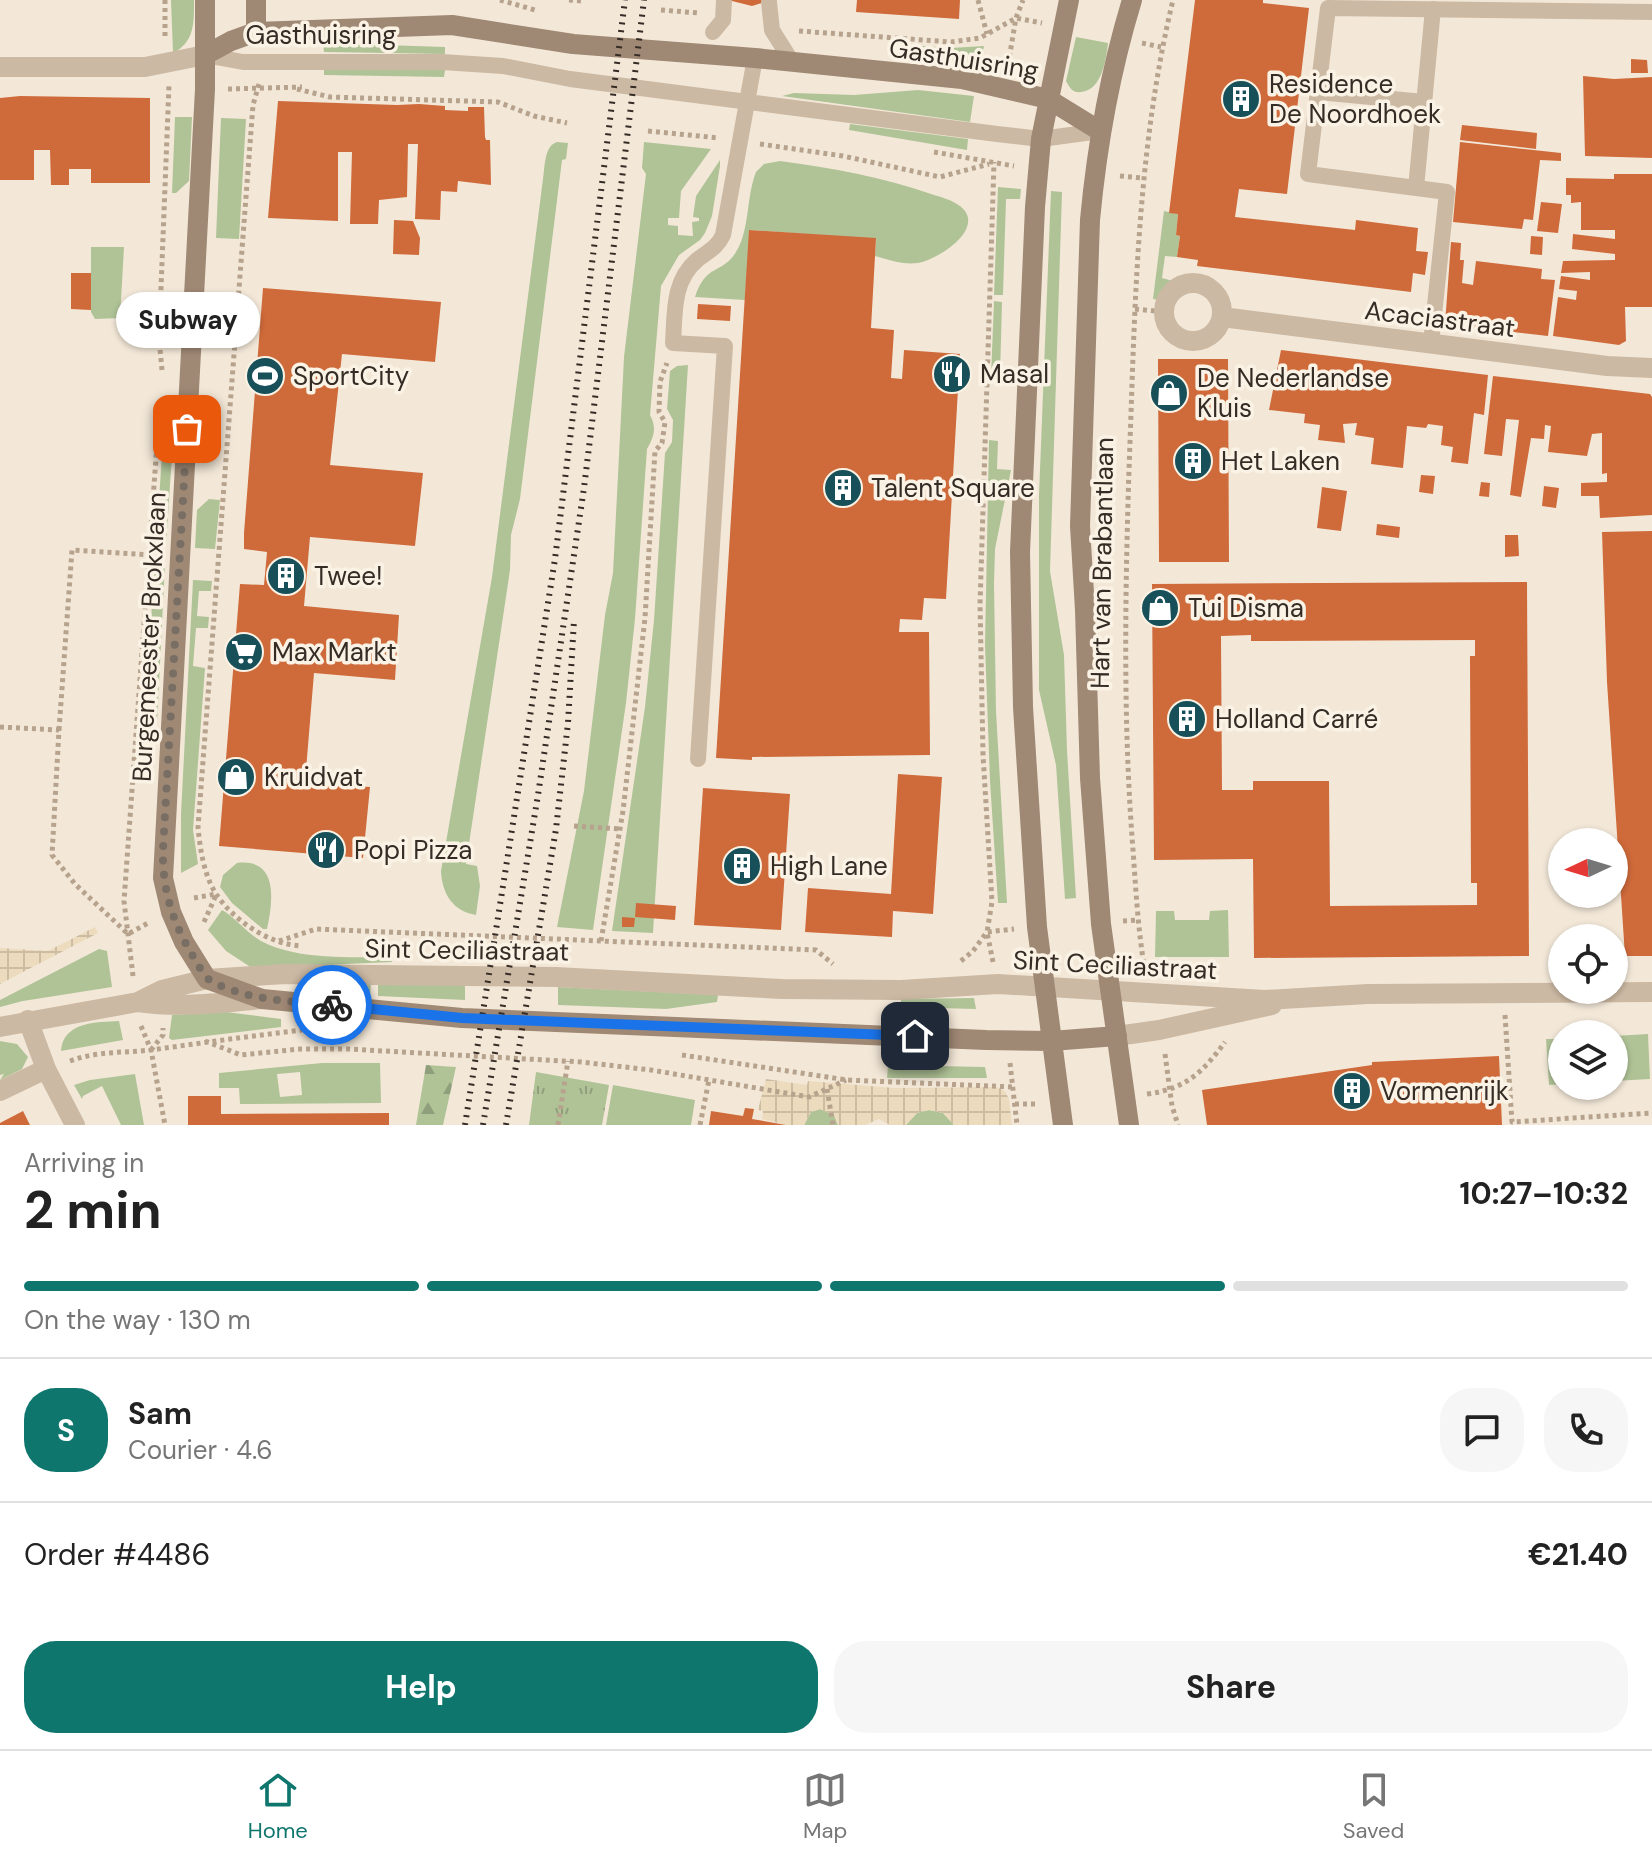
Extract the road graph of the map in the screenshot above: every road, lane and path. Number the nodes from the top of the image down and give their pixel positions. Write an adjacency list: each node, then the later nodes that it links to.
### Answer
1 (165, 0): 21 (path)
2 (205, 0): 22 (street, Burgemeester Brokxlaan)
3 (256, 0): 18 (street)
4 (569, 0): 11 (path)
5 (724, 0): 19 (lane)
6 (978, 0): 20 (path)
7 (1023, 0): 20 (path, Gasthuisring)
8 (1069, 0): 29 (street)
9 (1132, 0): 34 (street, Hart van Brabantlaan)
10 (1173, 0): 38 (path, Hart van Brabantlaan)
11 (582, 1)
12 (769, 2): 17 (lane)
13 (1433, 9): 15 (lane); 28 (lane); 31 (lane)
14 (661, 10): 16 (path)
15 (1652, 12)
16 (708, 13)
17 (772, 30): 20 (path, Gasthuisring); 25 (lane)
18 (256, 32): 22 (street, Gasthuisring); 23 (street, Gasthuisring); 24 (lane)
19 (713, 32)
20 (987, 34)
21 (165, 38)
22 (205, 55): 24 (lane, Gasthuisring); 26 (street, Gasthuisring); 56 (street, Burgemeester Brokxlaan)
23 (755, 58): 25 (street, Gasthuisring); 30 (lane)
24 (243, 62): 30 (lane, Gasthuisring)
25 (792, 62): 29 (street, Gasthuisring)
26 (0, 67)
27 (169, 90): 44 (path)
28 (1318, 92): 31 (lane); 37 (lane)
29 (1048, 99): 34 (street, Gasthuisring); 35 (street)
30 (748, 101): 35 (lane, Gasthuisring); 36 (lane)
31 (1424, 102): 37 (lane)
32 (567, 123): 54 (path, Gasthuisring)
33 (648, 131): 36 (path)
34 (1100, 131): 35 (lane, Gasthuisring); 58 (street, Hart van Brabantlaan)
35 (1041, 139): 57 (street)
36 (741, 141): 41 (lane); 52 (path)
37 (1416, 188): 42 (lane)
38 (1135, 309): 39 (path); 59 (path, Hart van Brabantlaan)
39 (1165, 312): 40 (street); 40 (street)
40 (1222, 317): 42 (street, Acaciastraat)
41 (673, 343): 49 (lane); 51 (path)
42 (1431, 343): 43 (street, Acaciastraat)
43 (1652, 368)
44 (162, 382)
45 (160, 407): 46 (path, Burgemeester Brokxlaan)
46 (148, 555): 48 (path); 53 (path, Burgemeester Brokxlaan)
47 (0, 727): 48 (path)
48 (59, 730): 53 (path)
49 (698, 759)
50 (574, 826): 51 (path)
51 (620, 829): 54 (path)
52 (987, 932)
53 (128, 934): 64 (path, Burgemeester Brokxlaan)
54 (601, 941): 55 (path)
55 (843, 973)
56 (207, 979): 57 (street, Sint Ceciliastraat); 62 (street, Sint Ceciliastraat); 64 (street)
57 (1044, 987): 58 (street, Sint Ceciliastraat); 69 (street)
58 (1112, 992): 59 (street, Sint Ceciliastraat); 68 (street, Hart van Brabantlaan)
59 (1149, 992): 63 (street, Sint Ceciliastraat)
60 (1652, 992): 61 (street, Sint Ceciliastraat)
61 (1503, 994): 63 (street, Sint Ceciliastraat); 78 (path)
62 (262, 999): 64 (street); 69 (street, Sint Ceciliastraat)
63 (1295, 999): 67 (street, Sint Ceciliastraat)
64 (138, 1002): 65 (street); 70 (path, Burgemeester Brokxlaan)
65 (28, 1020): 66 (street); 73 (street)
66 (0, 1027)
67 (1159, 1030): 68 (street, Sint Ceciliastraat); 87 (path)
68 (1117, 1036): 69 (street, Sint Ceciliastraat); 86 (street, Hart van Brabantlaan)
69 (1051, 1041): 85 (street)
70 (151, 1050): 72 (path); 73 (path); 80 (path, Burgemeester Brokxlaan)
71 (672, 1054): 75 (path)
72 (568, 1061): 74 (path); 81 (path)
73 (46, 1069): 77 (street); 79 (street)
74 (709, 1080): 76 (path); 82 (path)
75 (847, 1080): 76 (path); 84 (path)
76 (827, 1089): 83 (path)
77 (0, 1091)
78 (1652, 1113)
79 (75, 1125)
80 (165, 1125)
81 (558, 1125)
82 (700, 1125)
83 (833, 1125)
84 (1017, 1125)
85 (1063, 1125)
86 (1129, 1125)
87 (1178, 1125)

